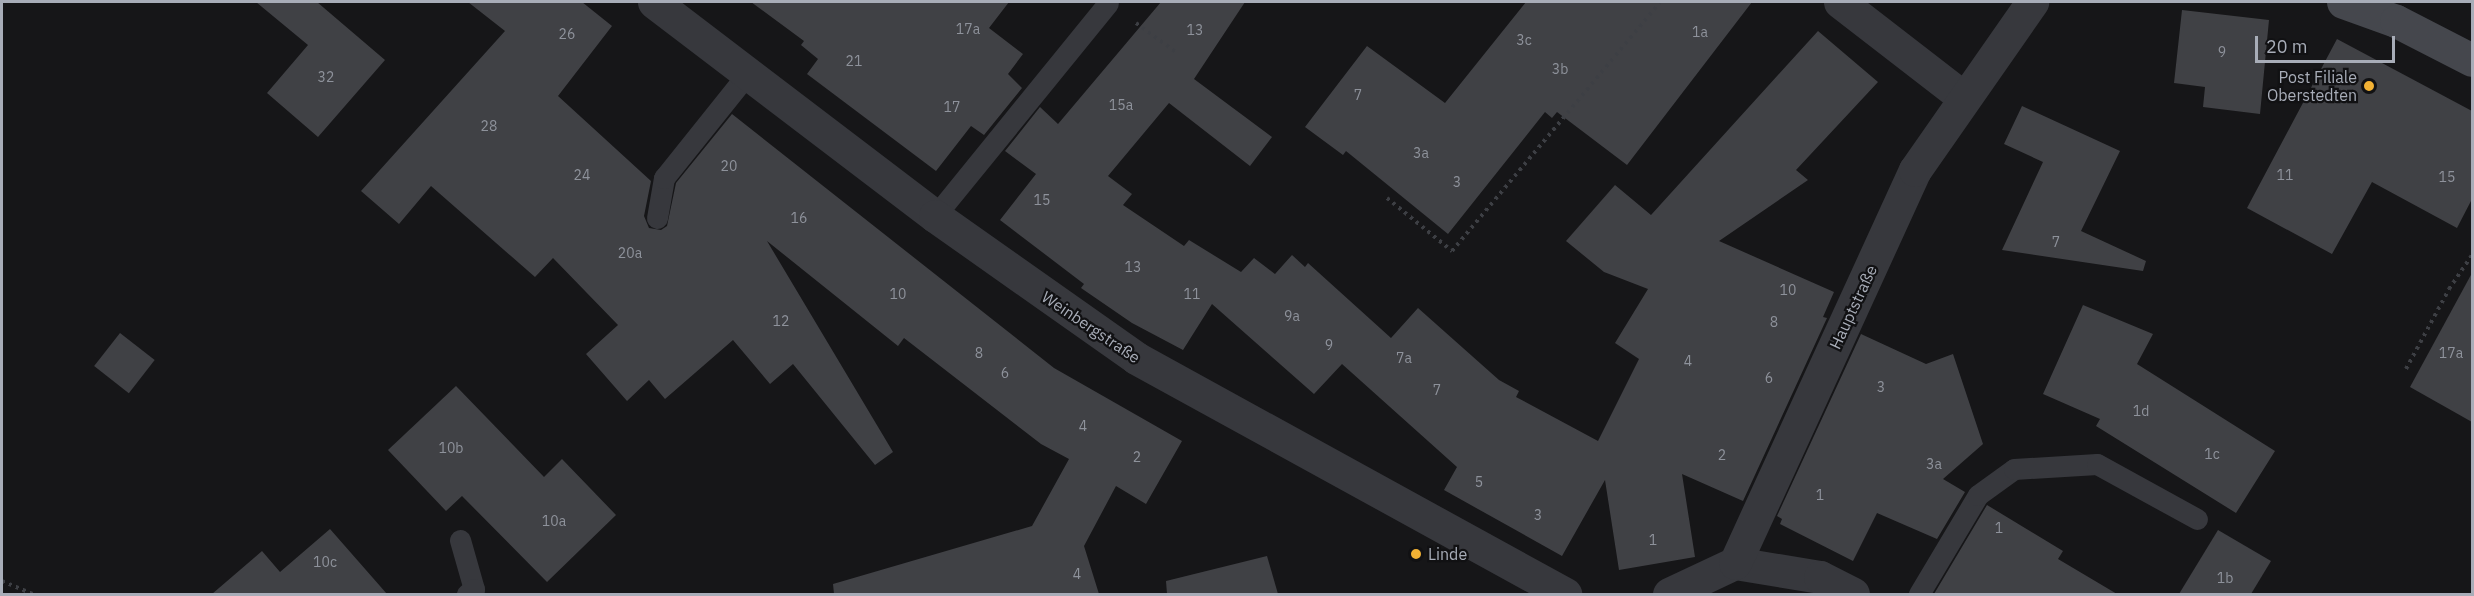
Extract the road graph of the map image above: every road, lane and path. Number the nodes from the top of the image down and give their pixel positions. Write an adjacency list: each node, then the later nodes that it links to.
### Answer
1 (654, 2): 9 (street, Weinbergstraße)
2 (1660, 2): 11 (path)
3 (1840, 2): 10 (street)
4 (2032, 2): 10 (street, Hauptstraße)
5 (2347, 2): 8 (street)
6 (1108, 3): 7 (path); 12 (lane)
7 (1177, 53)
8 (2472, 60)
9 (748, 73): 12 (street, Weinbergstraße); 13 (lane)
10 (1964, 98): 18 (street, Hauptstraße)
11 (1387, 198)
12 (935, 216): 22 (street, Weinbergstraße)
13 (657, 218)
14 (2472, 255): 15 (path)
15 (2406, 369)
16 (2197, 519): 25 (lane)
17 (460, 540): 21 (lane)
18 (1736, 563): 23 (street); 24 (street)
19 (2, 581): 20 (path)
20 (32, 594)
21 (467, 594)
22 (1565, 594)
23 (1669, 594)
24 (1853, 594)
25 (1919, 594)

